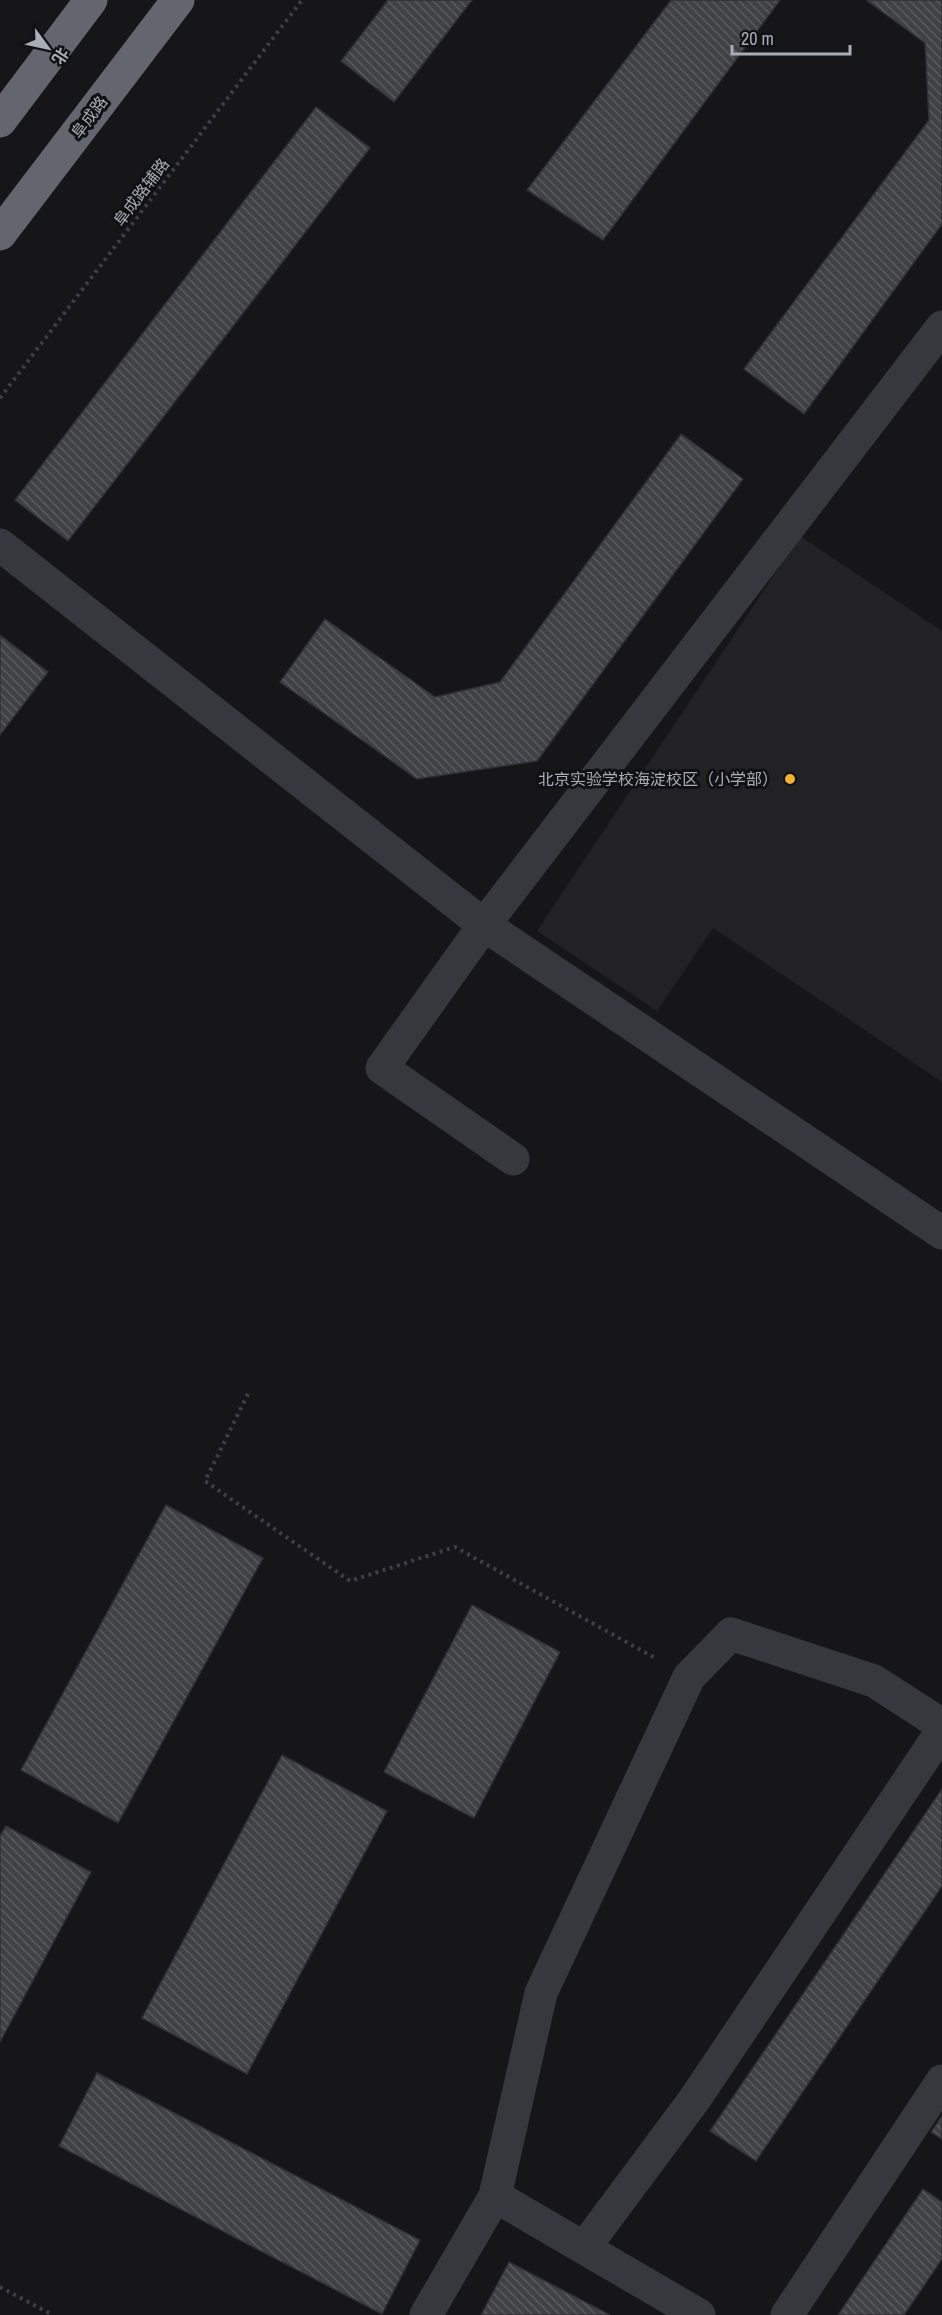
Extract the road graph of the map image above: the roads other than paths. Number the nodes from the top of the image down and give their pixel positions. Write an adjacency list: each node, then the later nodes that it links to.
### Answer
1 (91, 0): 3 (highway)
2 (178, 0): 4 (highway, 阜成路)
3 (0, 121)
4 (0, 234)
5 (942, 327): 7 (street)
6 (0, 545): 7 (street)
7 (484, 925): 8 (street); 9 (street)
8 (513, 1159)
9 (942, 1233)
10 (942, 1725): 13 (street)
11 (942, 1731): 14 (street)
12 (942, 2081): 17 (street)
13 (495, 2196): 14 (street); 15 (street)
14 (584, 2248): 16 (street)
15 (426, 2315)
16 (699, 2315)
17 (787, 2315)

